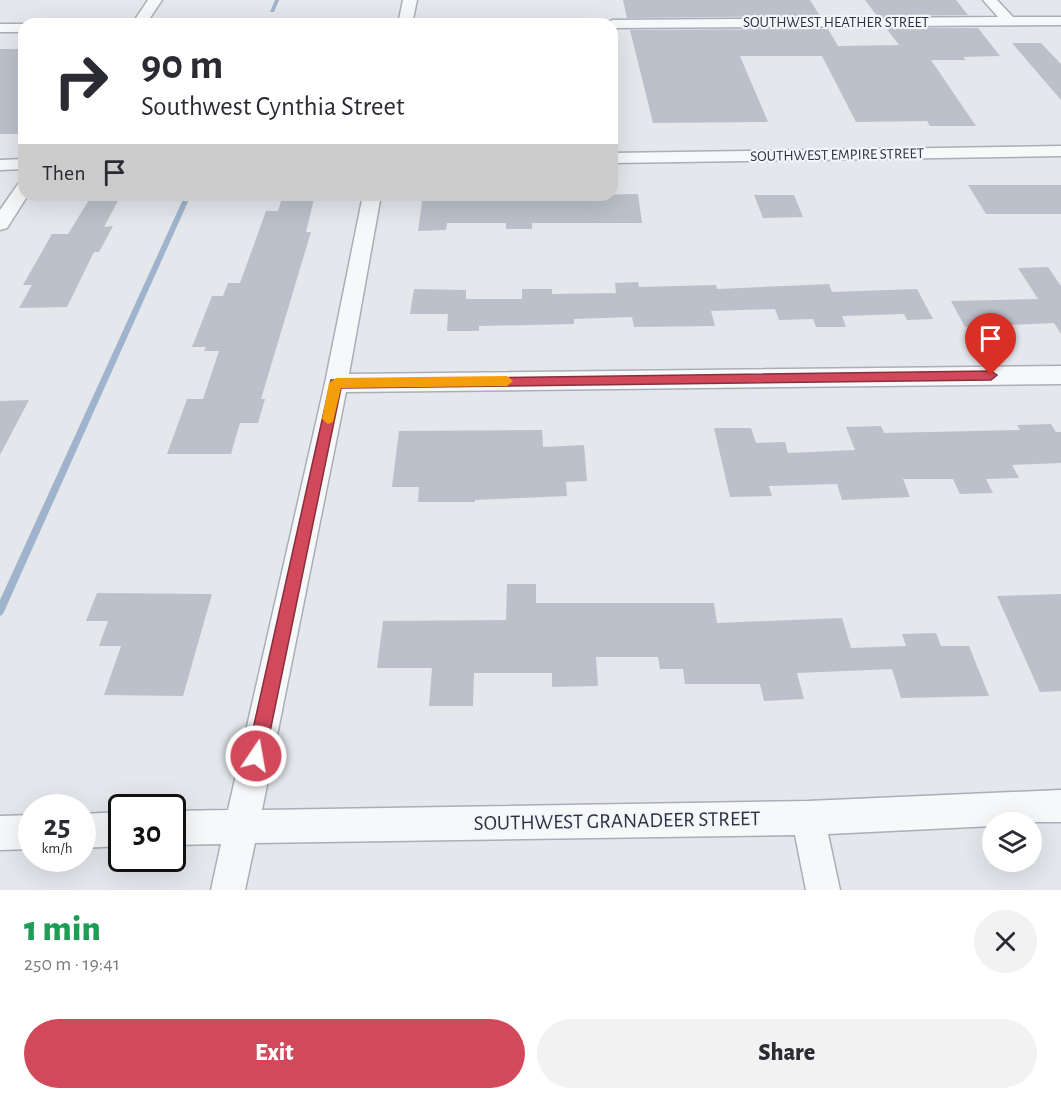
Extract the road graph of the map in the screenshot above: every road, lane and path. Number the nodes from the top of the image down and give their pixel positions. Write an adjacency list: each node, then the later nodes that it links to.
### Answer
1 (155, 0): 4 (street)
2 (410, 0): 5 (street)
3 (990, 0): 6 (street)
4 (143, 18)
5 (406, 18)
6 (1009, 21): 7 (street, SOUTHWEST HEATHER STREET); 8 (street, SOUTHWEST HEATHER STREET)
7 (1061, 21)
8 (618, 24)
9 (0, 28): 10 (street)
10 (18, 28)
11 (1061, 151): 12 (street, SOUTHWEST EMPIRE STREET)
12 (618, 158)
13 (18, 164): 14 (street)
14 (0, 165)
15 (18, 197): 17 (street)
16 (371, 201): 19 (street)
17 (0, 224)
18 (1061, 375): 19 (street)
19 (336, 383): 22 (street)
20 (1061, 806): 21 (street, SOUTHWEST GRANADEER STREET)
21 (808, 818): 22 (street, SOUTHWEST GRANADEER STREET); 27 (street)
22 (242, 825): 23 (street, SOUTHWEST GRANADEER STREET); 26 (street)
23 (186, 827)
24 (18, 832): 25 (street)
25 (0, 833)
26 (228, 890)
27 (823, 890)

